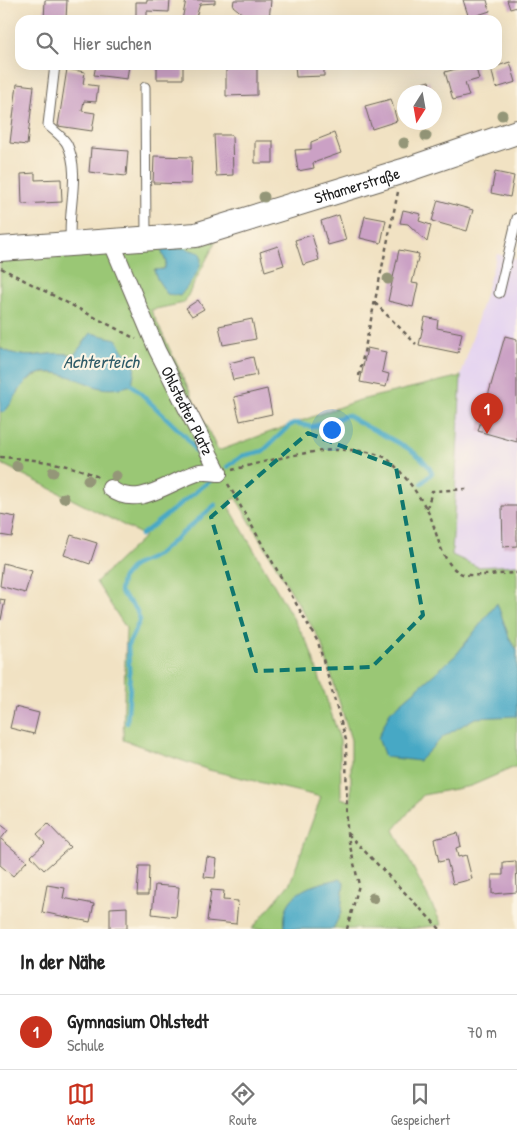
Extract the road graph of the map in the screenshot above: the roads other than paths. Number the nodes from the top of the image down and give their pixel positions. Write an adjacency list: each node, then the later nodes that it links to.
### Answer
1 (54, 70): 7 (lane)
2 (145, 87): 5 (lane)
3 (517, 132): 5 (street, Sthamerstraße)
4 (517, 218): 9 (lane)
5 (146, 239): 6 (street)
6 (111, 242): 7 (street); 10 (street, Ohlstedter Platz)
7 (71, 244): 8 (street)
8 (0, 249)
9 (499, 293)
10 (110, 488)

